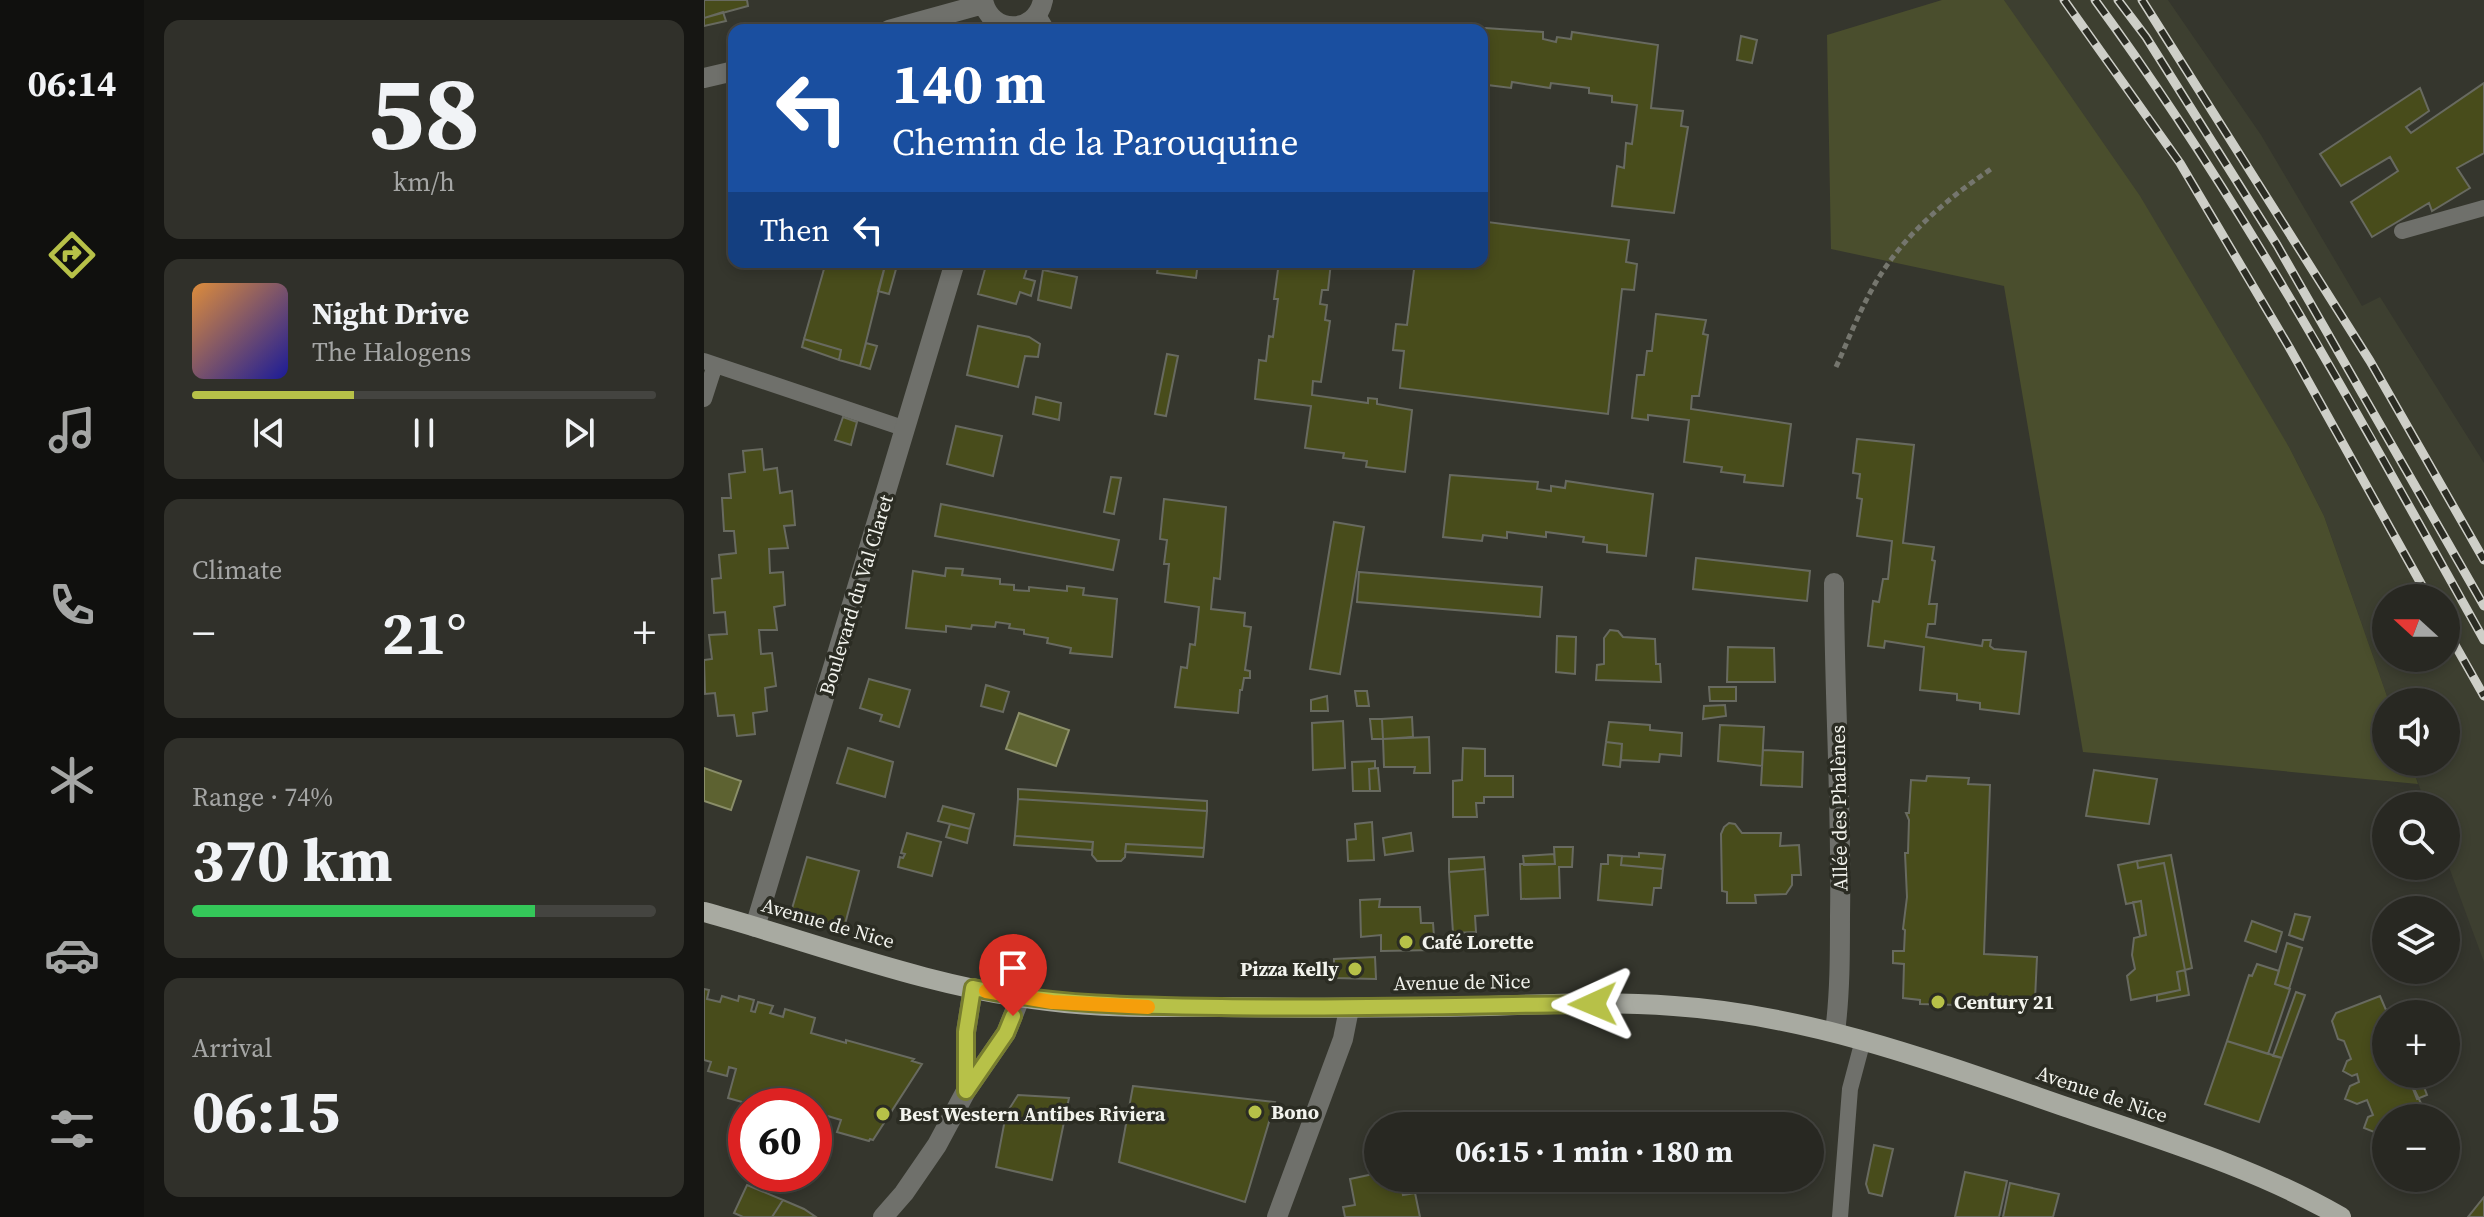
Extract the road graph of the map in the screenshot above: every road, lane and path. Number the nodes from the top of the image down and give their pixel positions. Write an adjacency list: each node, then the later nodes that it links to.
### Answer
1 (983, 2): 2 (street); 3 (street)
2 (909, 24)
3 (999, 24)
4 (728, 72): 5 (street)
5 (704, 78)
6 (1991, 169): 11 (path)
7 (2484, 208): 8 (lane)
8 (2402, 231)
9 (953, 268): 13 (street, Boulevard du Val Claret)
10 (710, 363): 12 (lane); 13 (lane)
11 (1836, 367)
12 (704, 399)
13 (906, 429): 16 (street, Boulevard du Val Claret)
14 (1834, 583): 20 (street, Allée des Phalènes)
15 (704, 912): 16 (main road, Avenue de Nice)
16 (755, 927): 17 (main road, Avenue de Nice)
17 (973, 988): 18 (main road, Avenue de Nice); 22 (street)
18 (1020, 998): 19 (main road, Avenue de Nice); 22 (street)
19 (1349, 1009): 20 (main road, Avenue de Nice); 24 (street)
20 (1835, 1032): 21 (main road, Avenue de Nice)
21 (1863, 1040): 25 (lane); 26 (main road, Avenue de Nice)
22 (966, 1091): 23 (street)
23 (883, 1217)
24 (1277, 1217)
25 (1840, 1217)
26 (2341, 1217)

